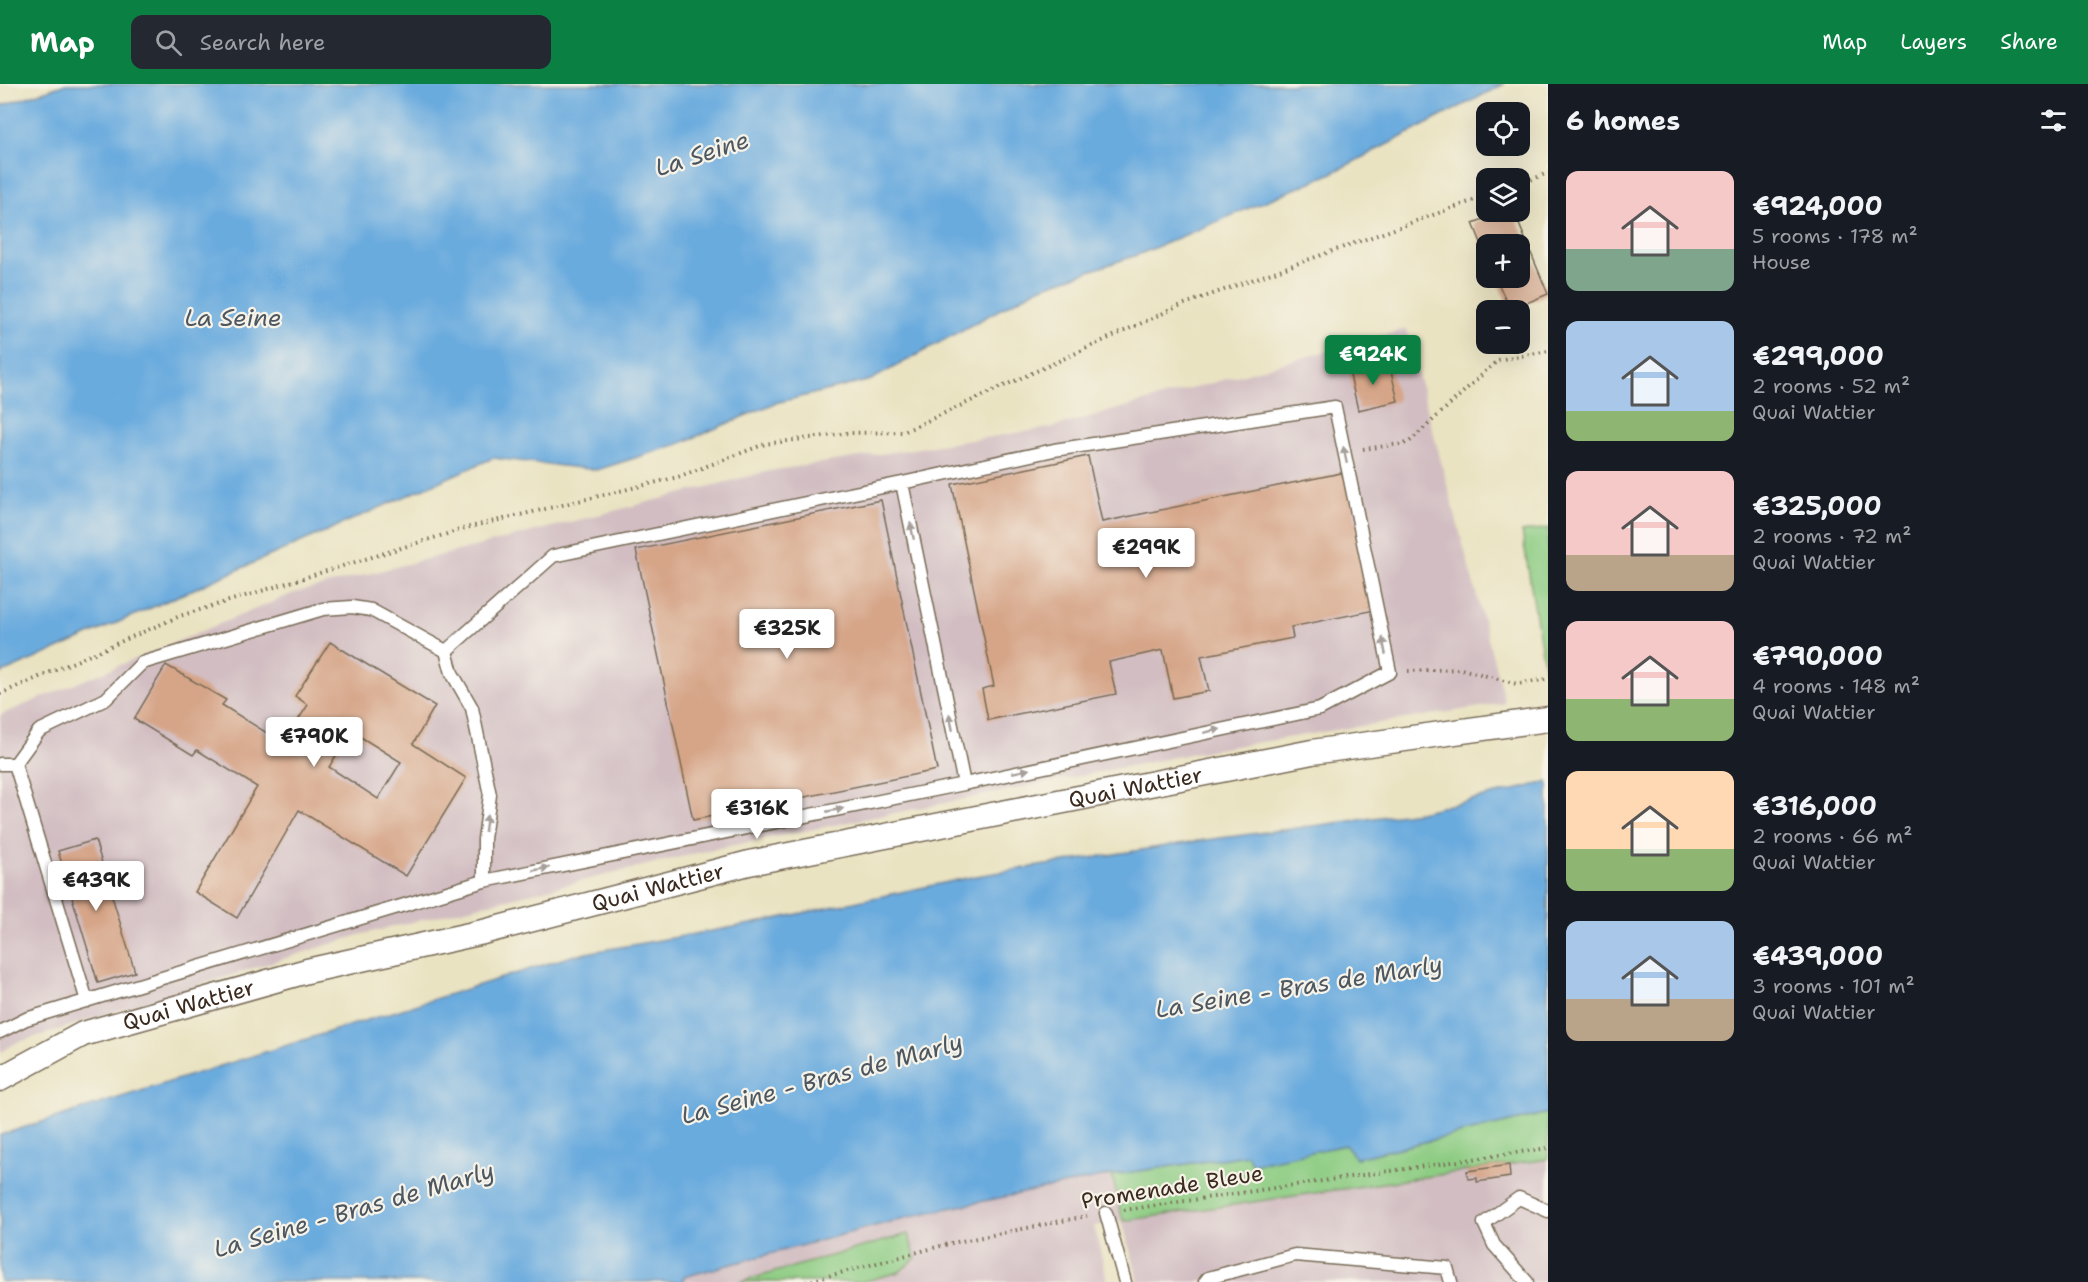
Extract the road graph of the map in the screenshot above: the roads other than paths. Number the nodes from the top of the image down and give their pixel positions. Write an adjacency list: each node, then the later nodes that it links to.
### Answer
1 (902, 483): 2 (lane); 6 (lane, one-way to 1); 6 (lane, one-way to 1)
2 (446, 651): 5 (lane); 7 (lane, one-way to 2)
3 (1548, 719): 10 (street, Quai Wattier)
4 (0, 764): 5 (lane)
5 (15, 764): 8 (lane)
6 (964, 784): 7 (lane, one-way to 6)
7 (484, 881): 8 (lane)
8 (87, 1001): 9 (lane)
9 (0, 1032)
10 (0, 1079)
11 (1548, 1211): 16 (lane)
12 (1106, 1213): 13 (lane)
13 (1125, 1282)
14 (1205, 1282): 15 (lane)
15 (1451, 1282)
16 (1527, 1282)

